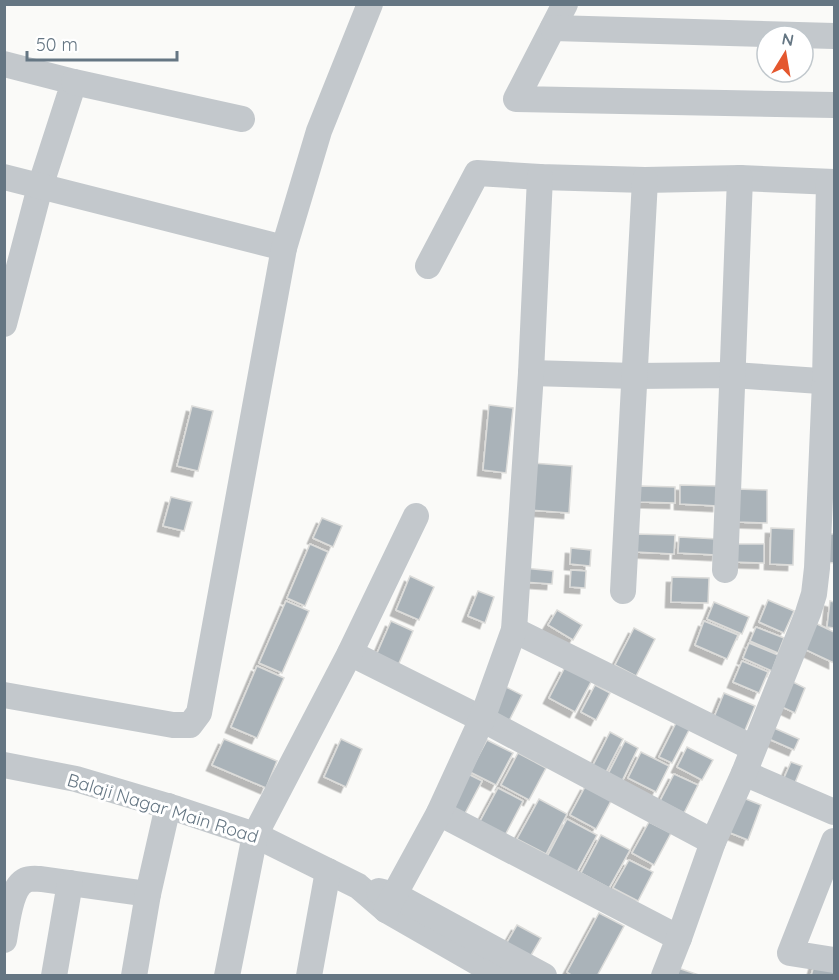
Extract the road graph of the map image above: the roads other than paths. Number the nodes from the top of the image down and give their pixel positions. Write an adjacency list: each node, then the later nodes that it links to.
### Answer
1 (370, 4): 15 (street)
2 (565, 4): 3 (street)
3 (553, 28): 4 (street); 7 (street)
4 (834, 36)
5 (4, 64): 6 (street)
6 (74, 82): 8 (street); 14 (street)
7 (834, 105)
8 (242, 119)
9 (4, 177): 14 (street)
10 (540, 177): 12 (street); 16 (street); 18 (street)
11 (740, 178): 12 (street); 13 (street); 19 (street)
12 (645, 180): 20 (street)
13 (832, 182): 21 (street)
14 (40, 187): 15 (street); 17 (street)
15 (284, 248): 27 (street)
16 (428, 266)
17 (4, 324)
18 (531, 373): 20 (street); 25 (street)
19 (733, 375): 20 (street); 21 (street); 23 (street)
20 (635, 376): 24 (street)
21 (830, 382): 29 (street)
22 (416, 516): 26 (street)
23 (725, 570)
24 (623, 591)
25 (514, 630): 28 (street); 29 (street)
26 (350, 653): 28 (street); 35 (street)
27 (4, 695)
28 (482, 719): 34 (street); 37 (street)
29 (753, 748): 31 (street)
30 (4, 765): 32 (street, Balaji Nagar Main Road)
31 (744, 773): 33 (street); 37 (street)
32 (168, 806): 35 (street, Balaji Nagar Main Road); 40 (street)
33 (834, 812)
34 (439, 813): 41 (street); 42 (street)
35 (255, 835): 38 (street, Balaji Nagar Main Road); 47 (street)
36 (834, 841): 44 (street)
37 (713, 842): 42 (street)
38 (328, 871): 41 (street, Balaji Nagar Main Road); 48 (street)
39 (70, 882): 40 (street); 43 (street); 45 (street)
40 (148, 894): 46 (street)
41 (391, 902): 49 (street); 50 (street)
42 (679, 938): 51 (street)
43 (4, 940)
44 (834, 960)
45 (54, 975)
46 (134, 975)
47 (227, 975)
48 (309, 975)
49 (501, 975)
50 (544, 975)
51 (664, 975)

